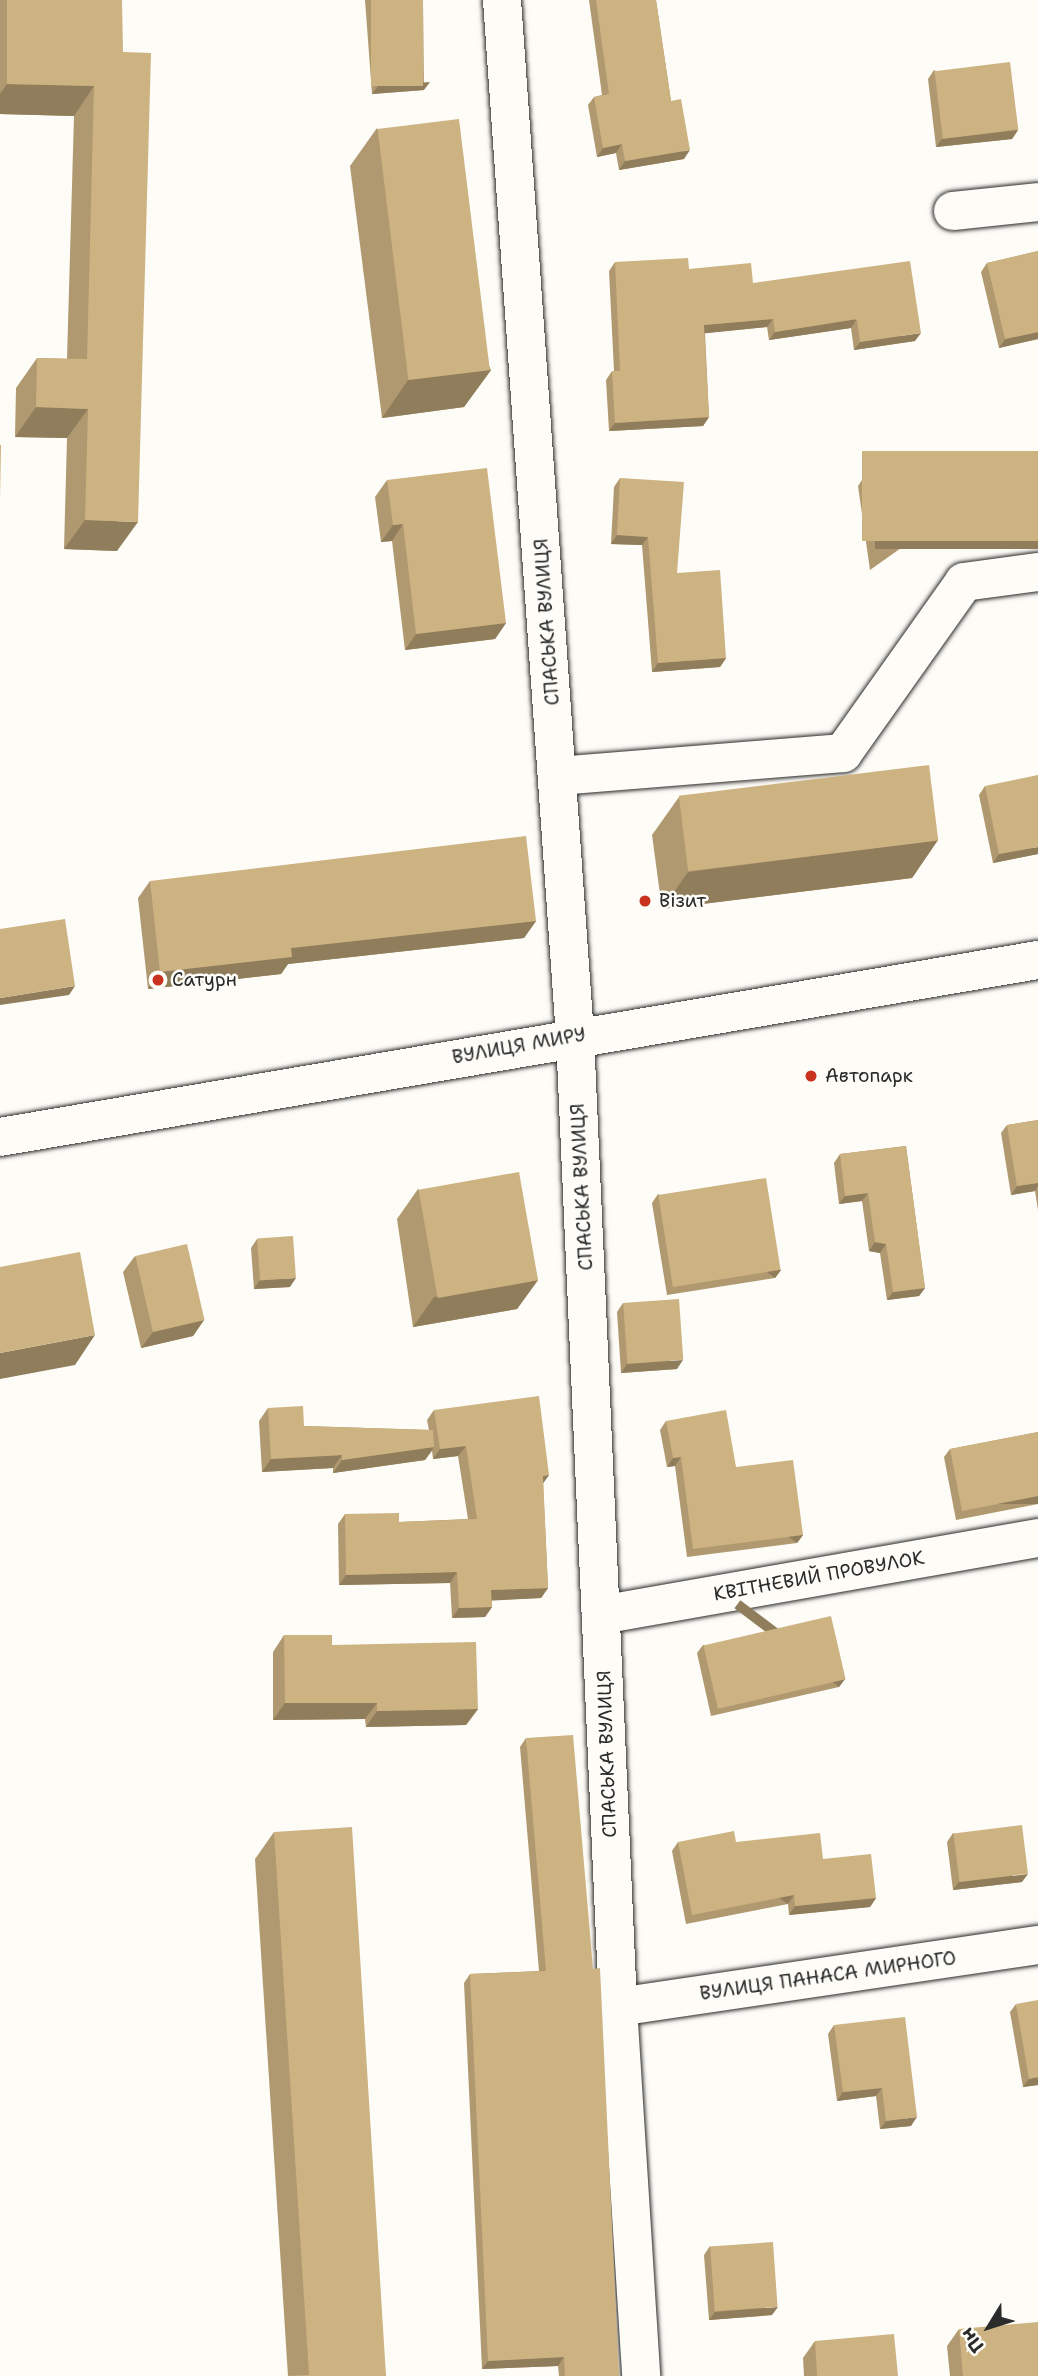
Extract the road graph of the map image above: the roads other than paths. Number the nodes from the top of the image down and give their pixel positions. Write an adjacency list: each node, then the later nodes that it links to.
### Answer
1 (502, 0): 5 (street, СПАСЬКА ВУЛИЦЯ)
2 (1038, 202): 3 (street)
3 (953, 211)
4 (1038, 572): 5 (street)
5 (558, 776): 7 (street, СПАСЬКА ВУЛИЦЯ)
6 (1038, 960): 7 (street, ВУЛИЦЯ МИРУ)
7 (575, 1036): 8 (street, ВУЛИЦЯ МИРУ); 10 (street, СПАСЬКА ВУЛИЦЯ)
8 (0, 1137)
9 (1038, 1538): 10 (street, КВІТНЕВИЙ ПРОВУЛОК)
10 (601, 1615): 12 (street, СПАСЬКА ВУЛИЦЯ)
11 (1038, 1945): 12 (street, ВУЛИЦЯ ПАНАСА МИРНОГО)
12 (618, 2007): 13 (street, СПАСЬКА ВУЛИЦЯ)
13 (641, 2376)

